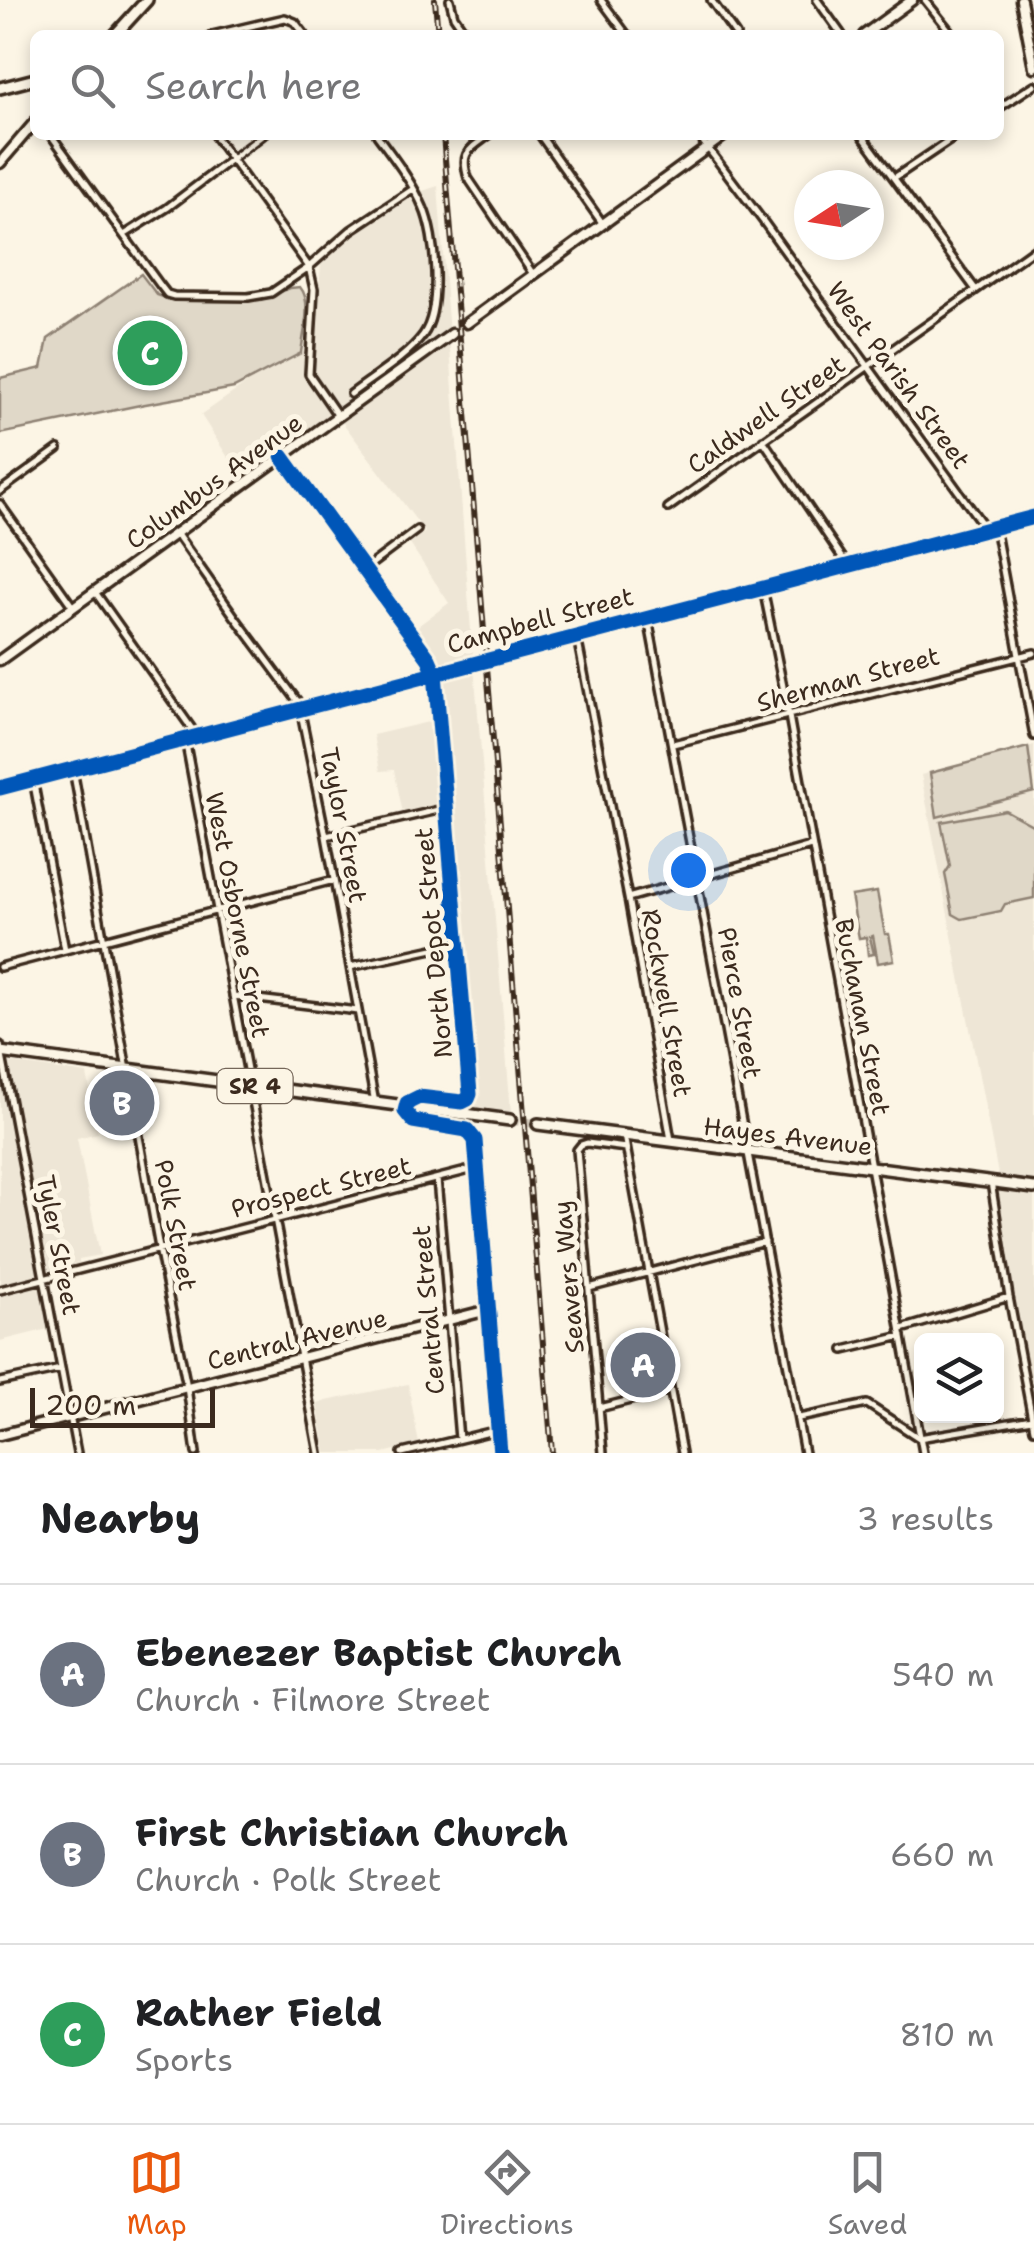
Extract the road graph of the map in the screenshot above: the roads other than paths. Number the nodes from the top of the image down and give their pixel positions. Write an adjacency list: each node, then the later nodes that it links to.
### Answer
1 (147, 0): 9 (main road)
2 (601, 0): 13 (street)
3 (711, 0): 14 (street)
4 (817, 0): 15 (street)
5 (912, 0): 16 (street)
6 (925, 0): 17 (street)
7 (1021, 0): 18 (street)
8 (450, 2): 12 (street)
9 (120, 30)
10 (235, 30): 11 (street)
11 (301, 30)
12 (464, 30)
13 (623, 30)
14 (732, 30)
15 (838, 30)
16 (871, 30)
17 (949, 30)
18 (1034, 67)
19 (30, 81): 21 (main road)
20 (1034, 84): 22 (street)
21 (0, 88)
22 (1004, 105)
23 (30, 128): 36 (street)
24 (55, 140): 40 (street)
25 (218, 140): 35 (street)
26 (257, 140): 35 (street)
27 (379, 140): 38 (street)
28 (482, 140): 43 (street)
29 (544, 140): 39 (street)
30 (701, 140): 34 (street, West Parish Street)
31 (719, 140): 34 (street)
32 (866, 140): 37 (street)
33 (951, 140): 37 (street)
34 (707, 148): 39 (street); 47 (street, West Parish Street)
35 (231, 159): 40 (street); 42 (street)
36 (0, 163)
37 (894, 178): 44 (street)
38 (413, 189): 42 (street); 48 (street)
39 (603, 224): 43 (street)
40 (124, 234): 42 (street)
41 (1034, 249): 44 (street, Caldwell Street)
42 (310, 268): 49 (street)
43 (533, 274): 45 (street)
44 (976, 290): 47 (street, Caldwell Street)
45 (467, 323)
46 (452, 334): 49 (street, Columbus Avenue)
47 (868, 366): 50 (street, Caldwell Street); 57 (street, West Parish Street)
48 (351, 394)
49 (338, 416): 52 (street, Columbus Avenue)
50 (763, 440): 55 (street, Caldwell Street); 60 (street)
51 (58, 450): 53 (street)
52 (282, 456): 59 (street, Columbus Avenue); 61 (street)
53 (0, 491)
54 (0, 504): 64 (street)
55 (668, 508)
56 (1034, 517): 57 (street, Campbell Street)
57 (991, 528): 60 (street, Campbell Street); 68 (street)
58 (417, 530): 61 (street)
59 (176, 533): 63 (street, Columbus Avenue); 71 (street, Taylor Street)
60 (848, 566): 62 (street, Campbell Street)
61 (365, 569): 70 (street)
62 (763, 588): 65 (street, Campbell Street); 72 (street, Buchanan Street)
63 (95, 592): 64 (street, Columbus Avenue); 73 (street)
64 (73, 607): 69 (street, Columbus Avenue)
65 (648, 618): 66 (street, Campbell Street); 76 (street, Pierce Street)
66 (576, 637): 70 (street, Campbell Street); 85 (street, Rockwell Street)
67 (1034, 653): 68 (street, Sherman Street)
68 (1018, 657): 72 (street, Sherman Street); 74 (street)
69 (0, 660)
70 (435, 674): 71 (street, Campbell Street); 80 (street, North Depot Street)
71 (301, 709): 73 (street, Campbell Street); 81 (street, Taylor Street)
72 (789, 716): 76 (street, Sherman Street); 82 (street, Buchanan Street)
73 (198, 736): 75 (street, Campbell Street)
74 (1034, 736)
75 (185, 739): 77 (street, Campbell Street); 86 (street, West Osborne Street)
76 (672, 744): 83 (street, Pierce Street)
77 (73, 769): 78 (street, Campbell Street); 87 (street, Polk Street)
78 (33, 779): 79 (street, Campbell Street); 89 (street)
79 (0, 788)
80 (448, 808): 81 (street); 88 (street, North Depot Street)
81 (326, 836): 84 (street, Taylor Street)
82 (811, 846): 83 (street); 105 (street, Buchanan Street)
83 (697, 879): 85 (street); 104 (street, Pierce Street)
84 (334, 880): 86 (street); 91 (street, Taylor Street)
85 (628, 898): 102 (street, Rockwell Street)
86 (218, 909): 87 (street); 92 (street, West Osborne Street)
87 (103, 938): 89 (street); 95 (street, Polk Street)
88 (459, 943): 91 (street); 98 (street, North Depot Street)
89 (65, 950): 90 (street)
90 (0, 967)
91 (350, 967): 93 (street, Taylor Street)
92 (233, 996): 93 (street); 96 (street, West Osborne Street)
93 (358, 1011): 97 (street, Taylor Street)
94 (0, 1050): 95 (main road, SR 4); 114 (street, Tyler Street)
95 (126, 1068): 96 (main road, SR 4); 112 (street, Polk Street)
96 (250, 1086): 97 (main road, SR 4); 110 (street, West Osborne Street)
97 (375, 1103): 98 (main road, SR 4)
98 (405, 1107): 99 (main road, SR 4); 106 (street)
99 (510, 1120)
100 (538, 1124): 101 (main road, Hayes Avenue)
101 (624, 1135): 102 (main road, Hayes Avenue); 103 (street)
102 (672, 1142): 104 (main road, Hayes Avenue)
103 (626, 1148): 113 (street); 115 (street, Seavers Way)
104 (748, 1152): 105 (main road, Hayes Avenue); 111 (street, Pierce Street)
105 (870, 1166): 108 (main road, Hayes Avenue); 120 (street, Buchanan Street)
106 (478, 1168): 107 (street, Prospect Street); 118 (street)
107 (437, 1178): 110 (street, Prospect Street); 119 (street, Central Street)
108 (991, 1182): 109 (main road, Hayes Avenue); 117 (street)
109 (1034, 1188)
110 (275, 1220): 112 (street, Prospect Street); 122 (street, West Osborne Street)
111 (765, 1242): 113 (street); 129 (street, Pierce Street)
112 (160, 1248): 114 (street, Prospect Street); 125 (street, Polk Street)
113 (650, 1272): 115 (street); 126 (street)
114 (45, 1278): 116 (street, Prospect Street); 123 (street, Tyler Street)
115 (588, 1288): 127 (street, Seavers Way)
116 (0, 1290)
117 (1009, 1297): 120 (street); 130 (street)
118 (488, 1310): 119 (street, Central Avenue); 132 (street)
119 (450, 1320): 122 (street, Central Avenue); 135 (street, Central Street)
120 (901, 1333): 121 (street); 134 (street, Buchanan Street)
121 (844, 1350)
122 (301, 1358): 125 (street, Central Avenue); 138 (street, West Osborne Street)
123 (62, 1369): 124 (street); 128 (street, Tyler Street)
124 (0, 1382)
125 (188, 1387): 128 (street, Central Avenue); 137 (street, Polk Street)
126 (670, 1390): 127 (street); 142 (street)
127 (599, 1408): 141 (street, Seavers Way)
128 (70, 1417): 133 (street, Central Avenue); 136 (street, Tyler Street)
129 (798, 1418): 134 (street); 143 (street, Pierce Street)
130 (1032, 1419): 131 (street); 134 (street)
131 (1034, 1428)
132 (498, 1430): 135 (street); 140 (street)
133 (0, 1435)
134 (919, 1438): 144 (street, Buchanan Street)
135 (459, 1439): 139 (street)
136 (77, 1453)
137 (196, 1453)
138 (319, 1453)
139 (402, 1453)
140 (500, 1453)
141 (603, 1453)
142 (682, 1453)
143 (804, 1453)
144 (922, 1453)

